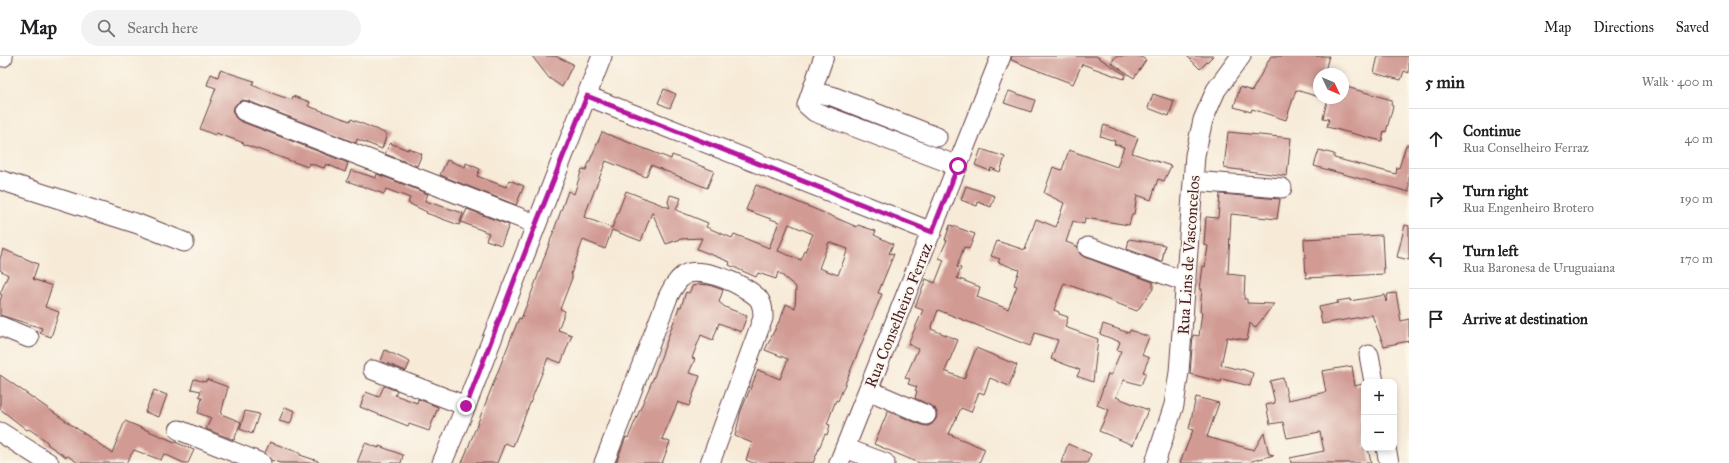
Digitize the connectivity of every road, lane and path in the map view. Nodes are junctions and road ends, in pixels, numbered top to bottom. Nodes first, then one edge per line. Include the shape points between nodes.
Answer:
1 (602, 56) edge
2 (824, 56) edge
3 (1001, 56) edge
4 (1241, 56) edge
5 (812, 92) junction
6 (587, 96) junction
7 (244, 111) dead end
8 (937, 137) dead end
9 (958, 166) junction
10 (0, 180) edge
11 (1193, 181) junction
12 (1282, 188) dead end
13 (536, 224) junction
14 (932, 232) junction
15 (184, 242) dead end
16 (1088, 247) dead end
17 (1186, 282) junction
18 (0, 326) edge
19 (29, 338) dead end
20 (1369, 355) dead end
21 (373, 370) dead end
22 (1373, 379) edge
23 (868, 390) junction
24 (466, 406) junction
25 (926, 415) dead end
26 (179, 430) dead end
27 (0, 432) edge
28 (1387, 451) edge
29 (842, 456) edge
30 (49, 463) edge
31 (261, 463) edge
32 (442, 463) edge
33 (604, 463) edge
34 (710, 463) edge
35 (886, 463) edge
36 (1155, 463) edge
37 (1389, 463) edge

1 - 6 street
2 - 5 street
3 - 9 street, Rua Conselheiro Ferraz
4 - 11 street, Rua Lins de Vasconcelos via 1216,90 1203,120 1195,155
5 - 8 street via 832,96
5 - 9 street via 807,105 815,112
6 - 13 street
6 - 14 street
7 - 13 street
9 - 14 street, Rua Conselheiro Ferraz
10 - 15 street via 138,224
11 - 12 street
11 - 17 street, Rua Lins de Vasconcelos
13 - 24 street
14 - 23 street, Rua Conselheiro Ferraz
16 - 17 street
17 - 36 street, Rua Lins de Vasconcelos via 1174,405
18 - 19 street
20 - 22 street
21 - 24 street
23 - 25 street
23 - 29 street, Rua Conselheiro Ferraz
24 - 32 street
26 - 31 street
27 - 30 street
28 - 37 street
29 - 35 street
33 - 34 street via 668,298 675,284 685,275 695,272 710,274 746,289 758,298 763,307 763,318

